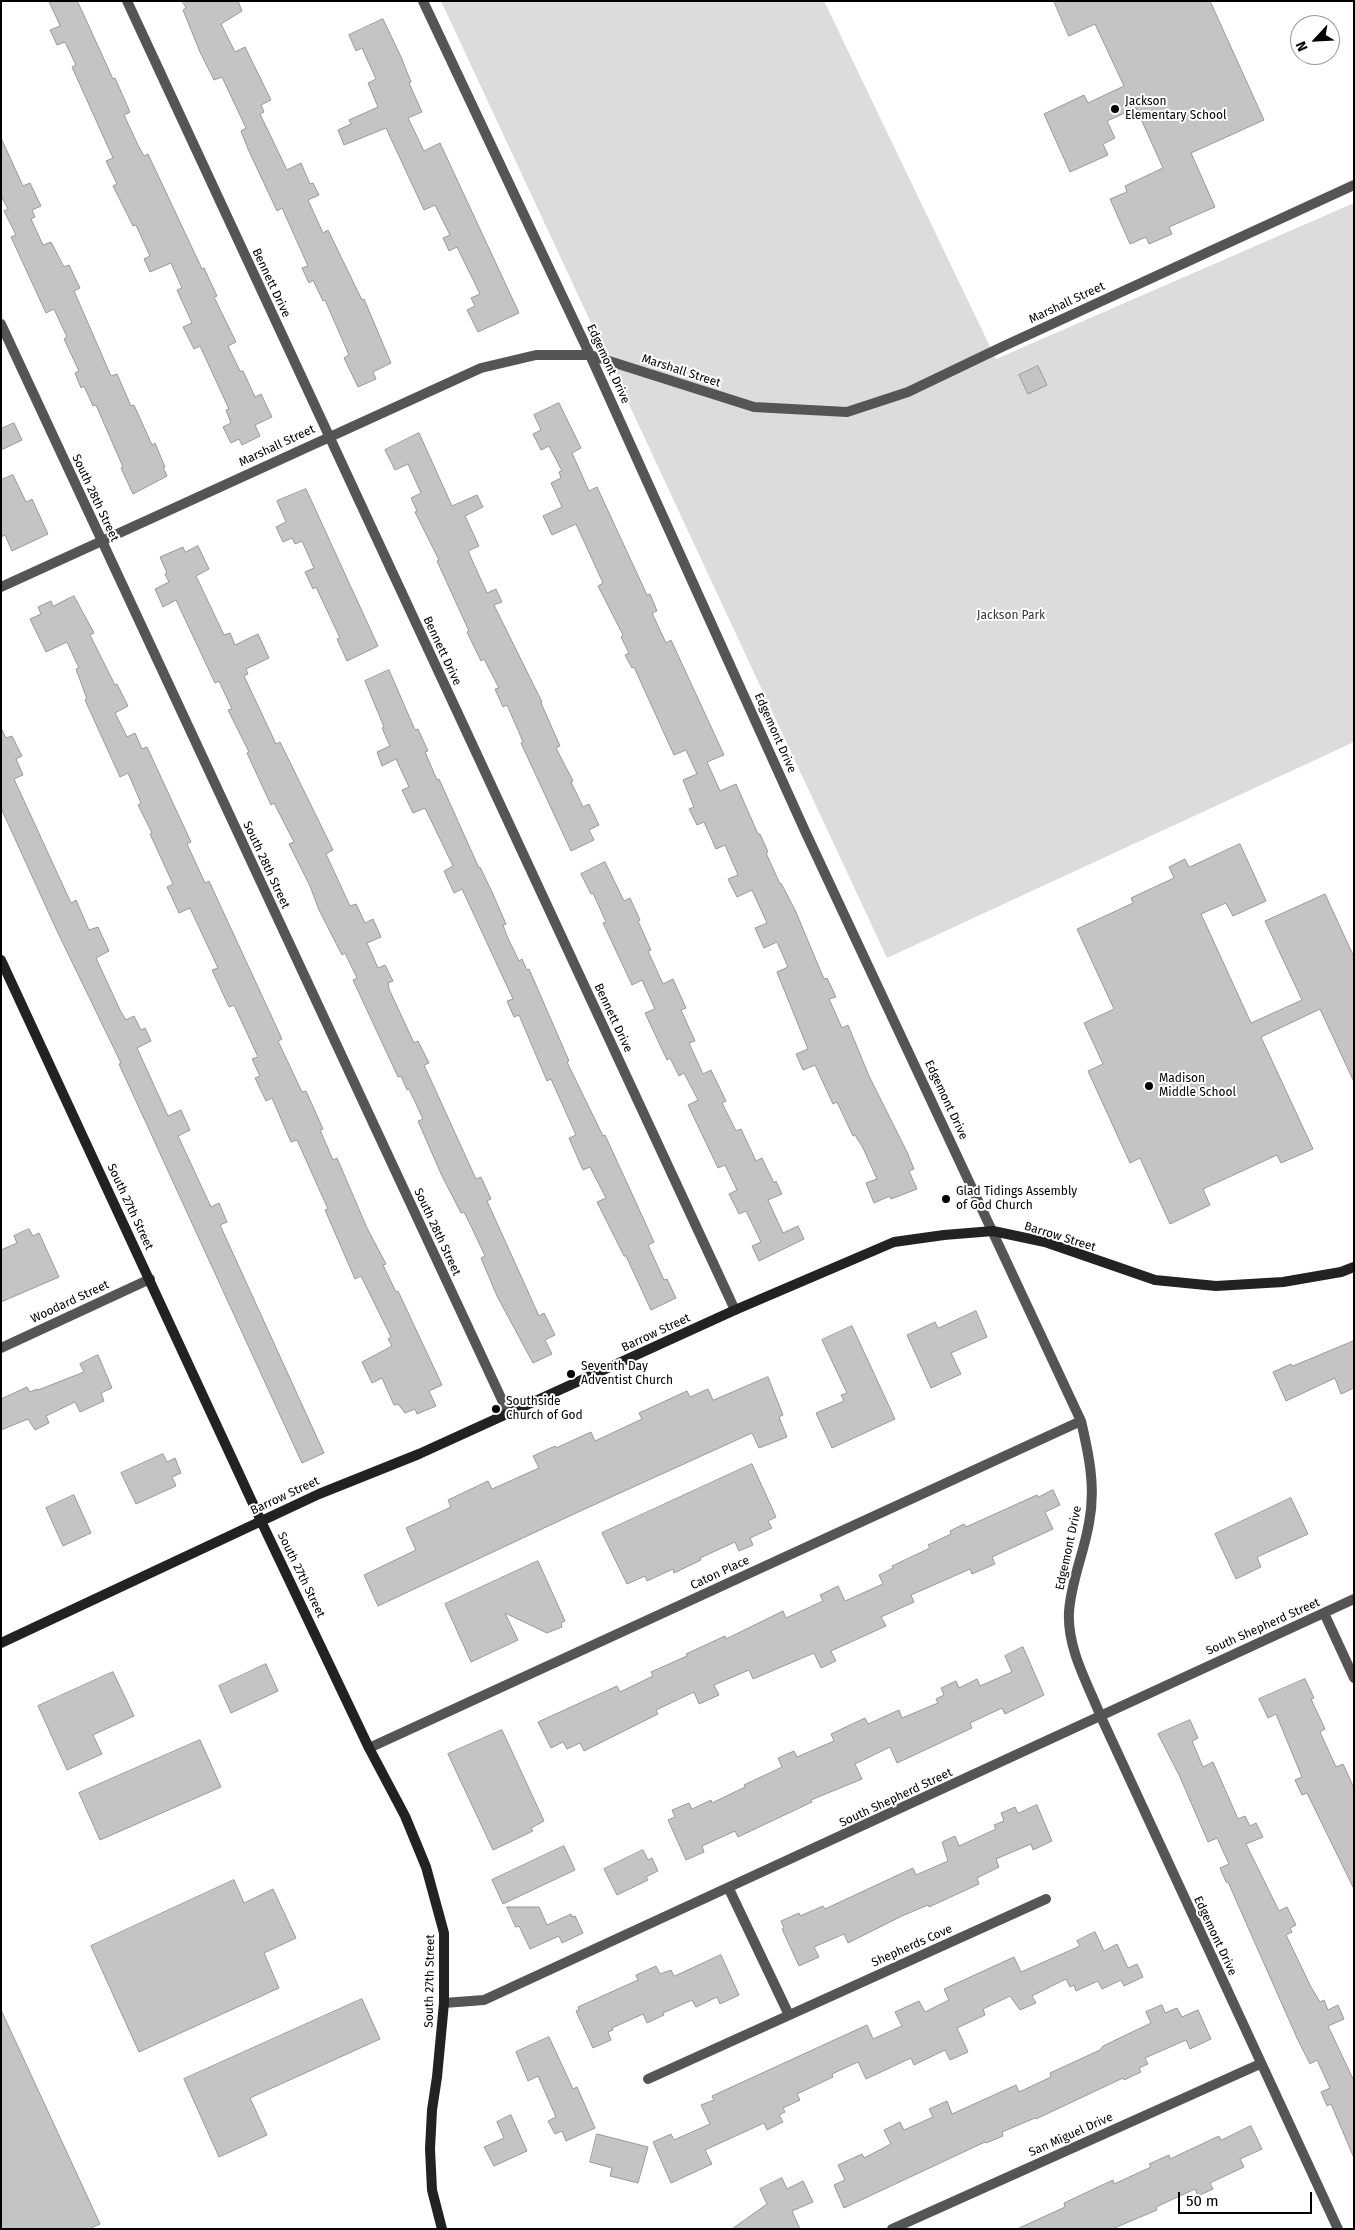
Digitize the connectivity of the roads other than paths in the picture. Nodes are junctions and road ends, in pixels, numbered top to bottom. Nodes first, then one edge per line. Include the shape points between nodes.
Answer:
1 (127, 1) edge
2 (423, 1) edge
3 (1354, 185) edge
4 (1, 324) edge
5 (590, 355) junction
6 (328, 436) junction
7 (101, 540) junction
8 (1, 587) edge
9 (1, 960) edge
10 (994, 1231) junction
11 (1354, 1267) edge
12 (150, 1279) junction
13 (735, 1310) junction
14 (1, 1348) edge
15 (509, 1415) junction
16 (1081, 1421) junction
17 (261, 1521) junction
18 (1354, 1600) edge
19 (1324, 1614) junction
20 (1, 1643) edge
21 (1354, 1678) edge
22 (1101, 1717) junction
23 (369, 1748) junction
24 (729, 1889) junction
25 (1046, 1899) dead end
26 (444, 2003) junction
27 (789, 2015) junction
28 (1260, 2064) junction
29 (648, 2080) dead end
30 (442, 2229) edge
31 (892, 2229) edge
32 (1338, 2229) edge

1 - 6 street, Bennett Drive
2 - 5 street, Edgemont Drive
3 - 5 street, Marshall Street via 908,392 847,412 754,407
4 - 7 street, South 28th Street
5 - 6 street, Marshall Street via 536,355 481,368
5 - 10 street, Edgemont Drive via 805,831
6 - 7 street, Marshall Street
6 - 13 street, Bennett Drive
7 - 8 street, Marshall Street
7 - 15 street, South 28th Street
9 - 12 main road, South 27th Street
10 - 11 main road, Barrow Street via 1045,1242 1155,1280 1216,1286 1283,1282
10 - 13 main road, Barrow Street via 894,1242
10 - 16 street, Edgemont Drive
12 - 14 street, Woodard Street
12 - 17 main road, South 27th Street
13 - 15 main road, Barrow Street
15 - 17 main road, Barrow Street
16 - 22 street, Edgemont Drive via 1093,1487 1089,1523 1076,1570 1069,1614 1073,1648
16 - 23 street, Caton Place
17 - 20 main road, Barrow Street
17 - 23 main road, South 27th Street
18 - 19 street, South Shepherd Street
19 - 21 street
19 - 22 street, South Shepherd Street
22 - 24 street, South Shepherd Street
22 - 28 street, Edgemont Drive
23 - 26 main road, South 27th Street via 405,1816 426,1867 444,1933
24 - 26 street, South Shepherd Street via 484,2000
24 - 27 street
25 - 27 street, Shepherds Cove
26 - 30 main road, South 27th Street via 430,2149 432,2190
27 - 29 street, Shepherds Cove
28 - 31 street, San Miguel Drive
28 - 32 street, Edgemont Drive

